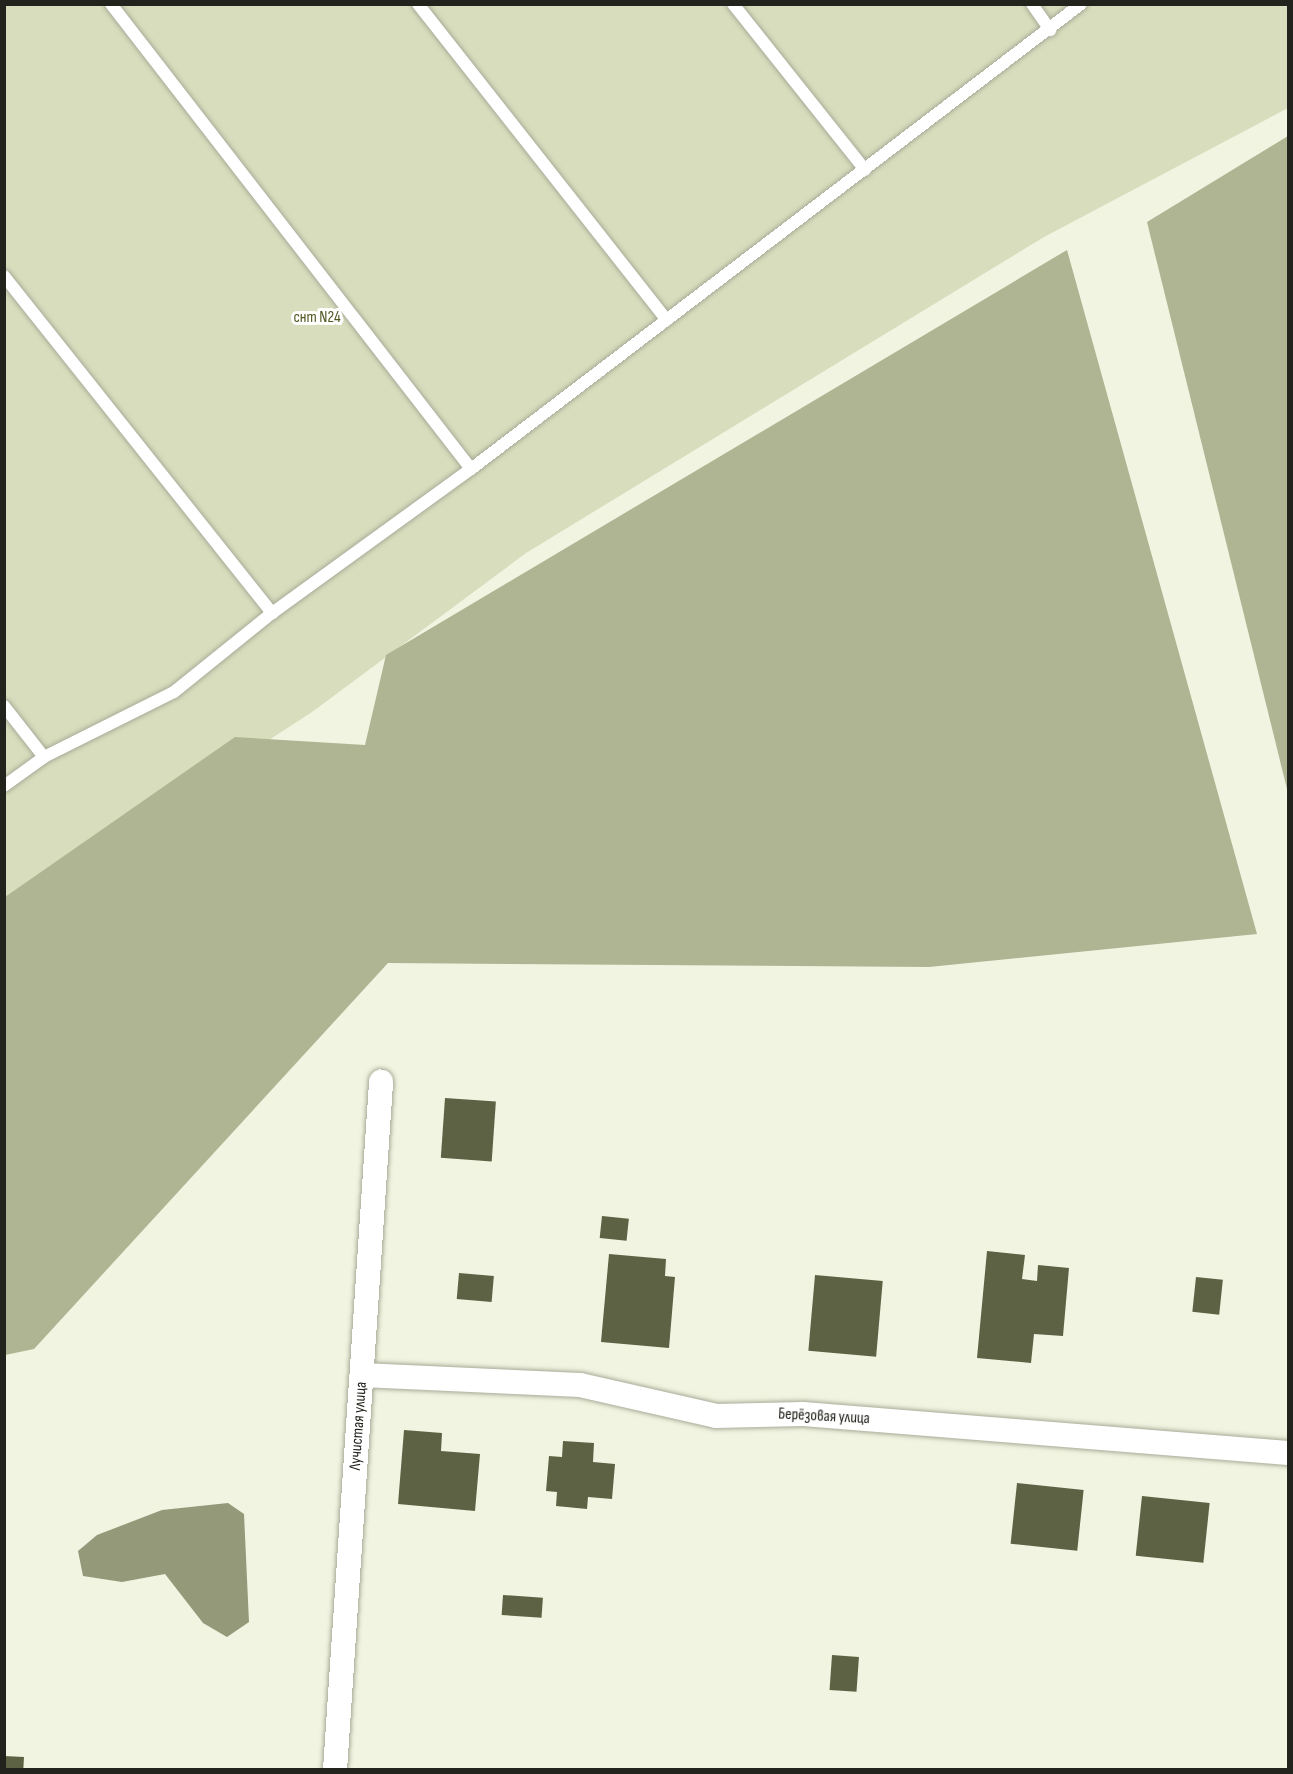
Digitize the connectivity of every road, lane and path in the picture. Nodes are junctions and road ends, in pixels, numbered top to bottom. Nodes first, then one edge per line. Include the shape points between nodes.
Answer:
1 (111, 4) edge
2 (418, 4) edge
3 (733, 4) edge
4 (1032, 4) edge
5 (1081, 4) edge
6 (1050, 30) junction
7 (865, 170) junction
8 (4, 276) edge
9 (667, 320) junction
10 (471, 469) junction
11 (272, 613) junction
12 (4, 706) edge
13 (44, 757) junction
14 (4, 786) edge
15 (381, 1082) dead end
16 (362, 1374) junction
17 (1288, 1453) edge
18 (340, 1769) edge

1 - 10 lane
2 - 9 lane
3 - 7 lane
4 - 6 lane
5 - 6 lane
6 - 7 lane
7 - 9 lane
8 - 11 lane
9 - 10 lane
10 - 11 lane
11 - 13 lane via 174,692
12 - 13 lane
13 - 14 lane
15 - 16 street, Лучистая улица
16 - 17 street, Берёзовая улица via 580,1385 716,1416 803,1414
16 - 18 street, Лучистая улица

